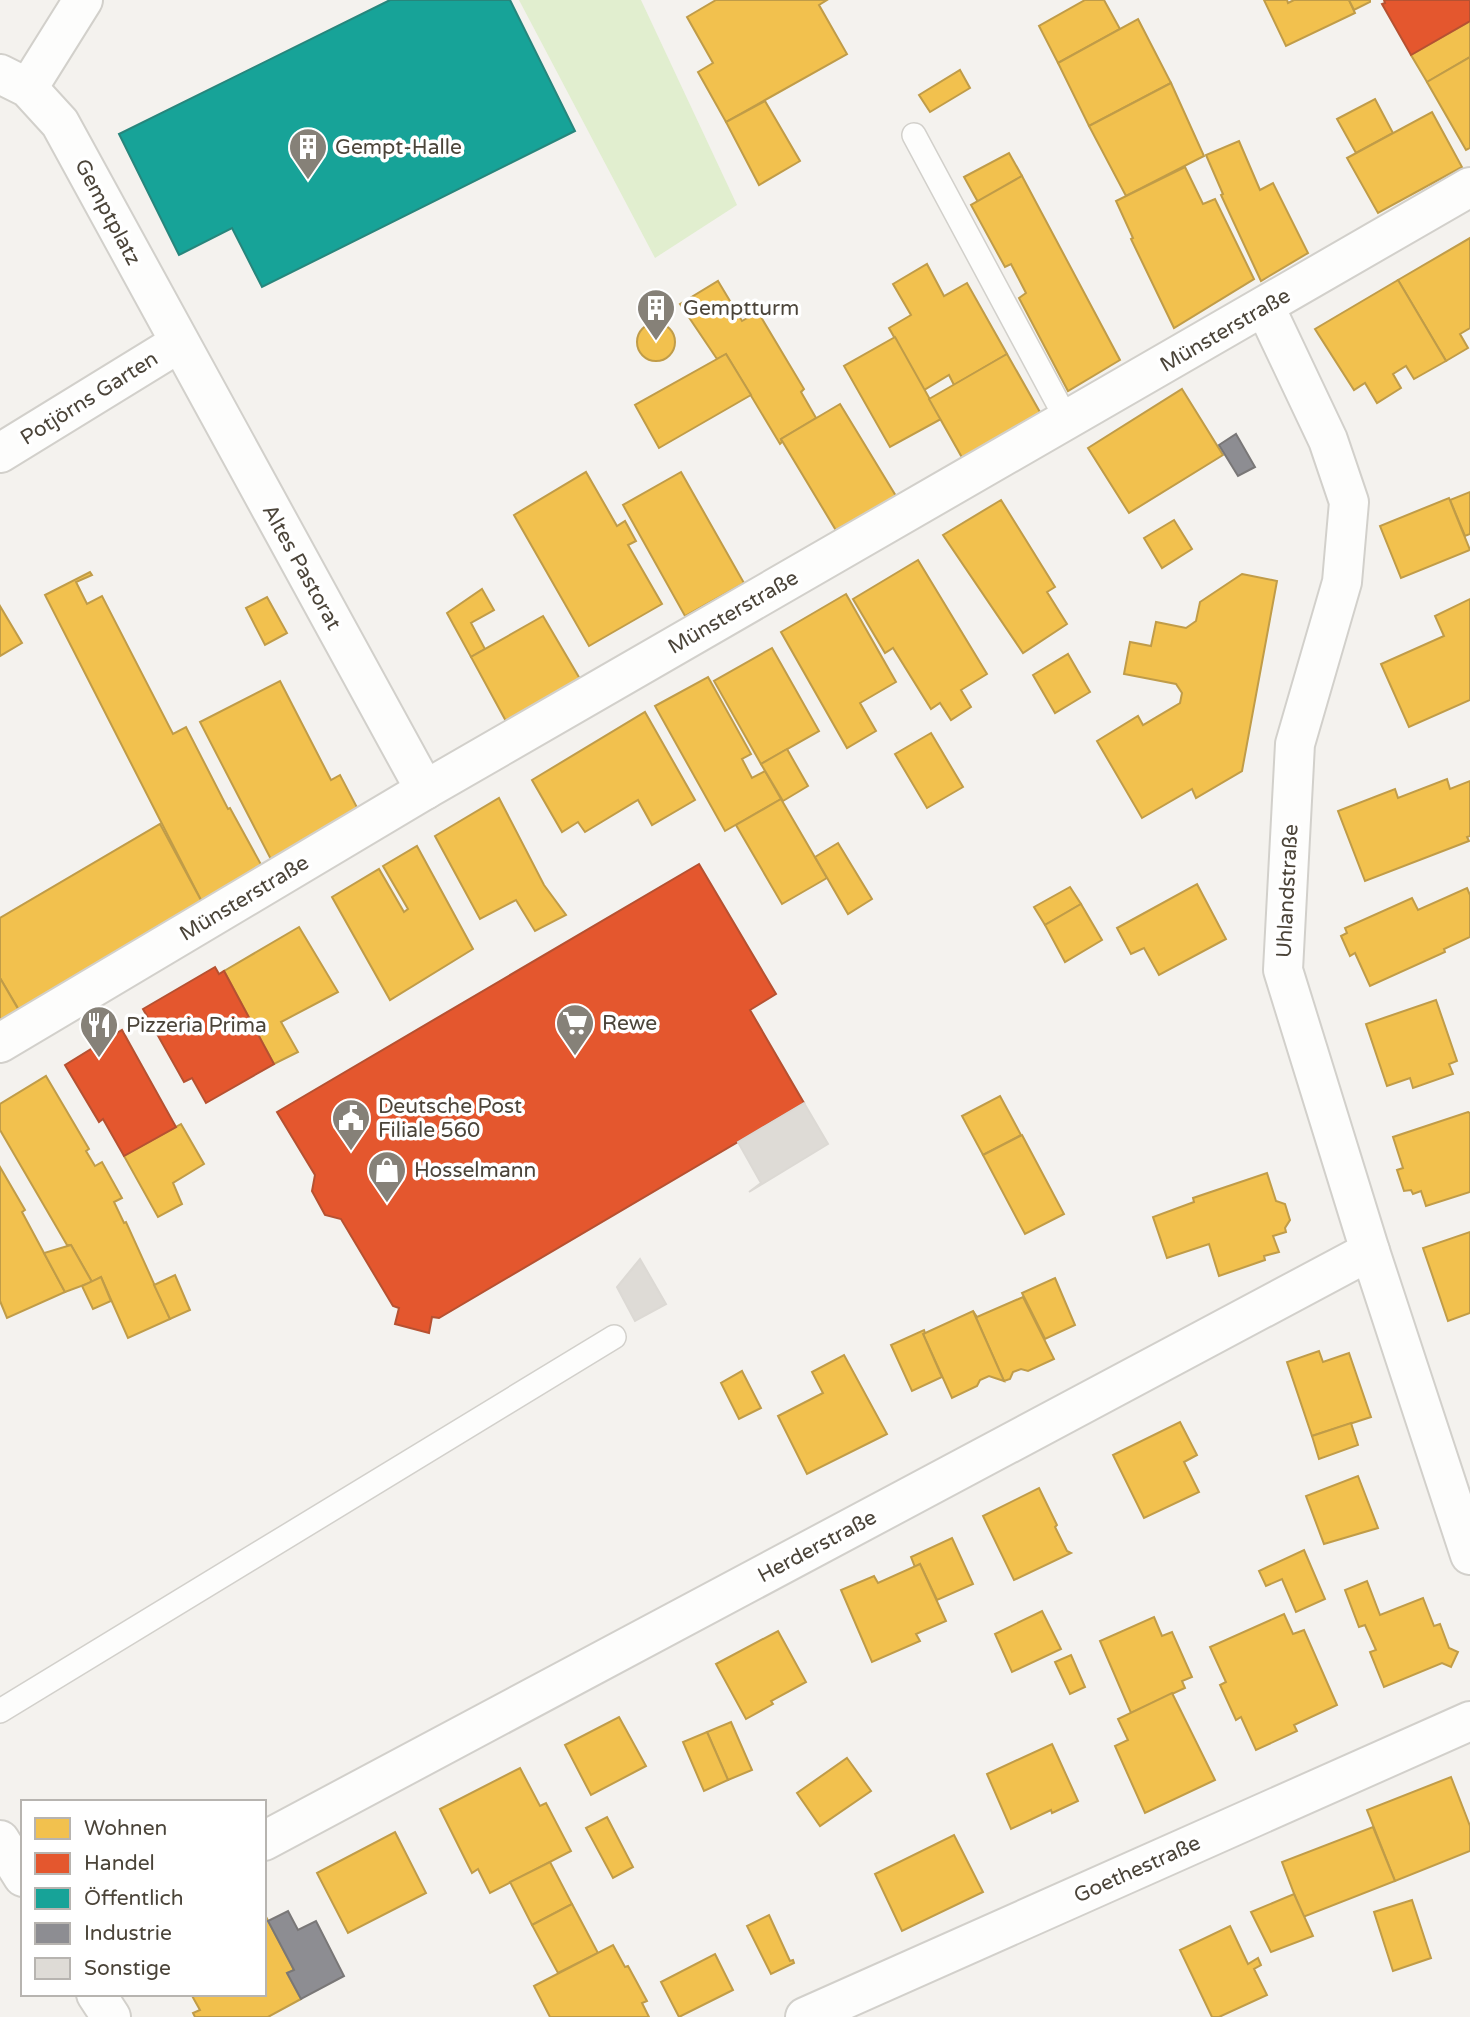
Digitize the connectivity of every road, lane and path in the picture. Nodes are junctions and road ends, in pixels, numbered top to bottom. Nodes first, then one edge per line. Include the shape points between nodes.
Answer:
1 (83, 0) edge
2 (14, 81) edge
3 (914, 135) dead end
4 (1470, 187) edge
5 (1265, 307) junction
6 (179, 343) junction
7 (1067, 420) junction
8 (0, 453) edge
9 (425, 790) junction
10 (0, 1043) edge
11 (1370, 1251) junction
12 (614, 1337) dead end
13 (1470, 1555) edge
14 (0, 1711) edge
15 (1470, 1721) edge
16 (0, 1840) edge
17 (266, 1840) edge
18 (21, 1874) edge
19 (97, 1996) edge
20 (815, 2015) edge
21 (111, 2017) edge

1 - 2 street
2 - 6 street, Gemptplatz via 60,123
3 - 7 lane
4 - 5 street, Münsterstraße
5 - 7 street, Münsterstraße
5 - 11 street, Uhlandstraße via 1328,440 1349,502 1342,582 1295,744 1283,970
6 - 8 street, Potjörns Garten
6 - 9 street, Altes Pastorat
7 - 9 street, Münsterstraße
9 - 10 street, Münsterstraße
11 - 13 street, Uhlandstraße
11 - 17 street, Herderstraße
12 - 14 lane
15 - 20 street, Goethestraße
16 - 18 street
19 - 21 street

